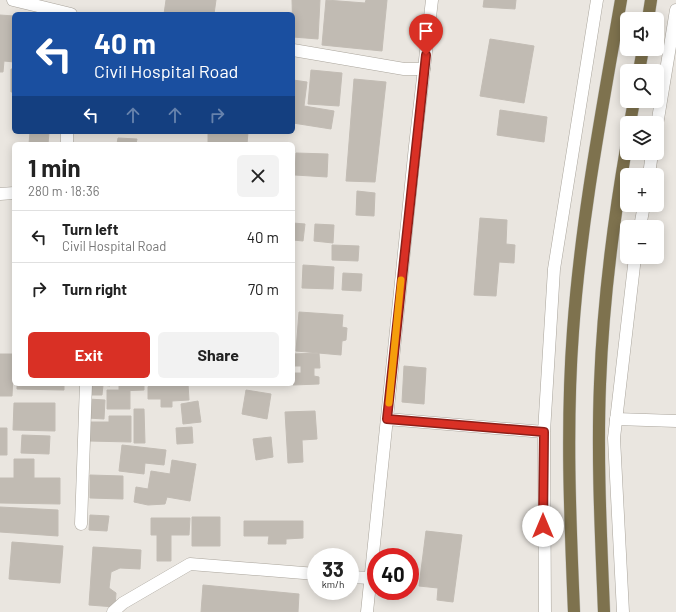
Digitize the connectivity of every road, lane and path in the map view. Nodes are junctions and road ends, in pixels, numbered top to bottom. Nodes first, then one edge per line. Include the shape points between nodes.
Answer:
1 (13, 0) edge
2 (432, 0) edge
3 (597, 0) edge
4 (621, 0) edge
5 (651, 0) edge
6 (66, 10) edge
7 (676, 10) edge
8 (649, 12) edge
9 (295, 50) edge
10 (424, 69) junction
11 (658, 116) edge
12 (625, 160) edge
13 (12, 193) edge
14 (0, 194) edge
15 (634, 264) edge
16 (86, 386) edge
17 (387, 419) junction
18 (616, 419) junction
19 (676, 421) edge
20 (544, 432) junction
21 (81, 524) dead end
22 (374, 548) edge
23 (307, 573) edge
24 (368, 600) edge
25 (114, 612) edge
26 (367, 612) edge
27 (545, 612) edge
28 (574, 612) edge
29 (604, 612) edge
30 (623, 612) edge

1 - 6 street
2 - 10 street
3 - 20 street via 554,270
4 - 28 highway via 584,226 573,330 569,475
5 - 8 highway
7 - 11 street
9 - 10 street via 404,69
10 - 17 street
12 - 29 highway via 607,281 600,384 599,482
13 - 14 street
15 - 18 street
16 - 21 street
17 - 20 street
17 - 22 street
18 - 19 street
18 - 30 street via 614,438
20 - 27 street
23 - 25 street via 190,564 123,602
24 - 26 street

